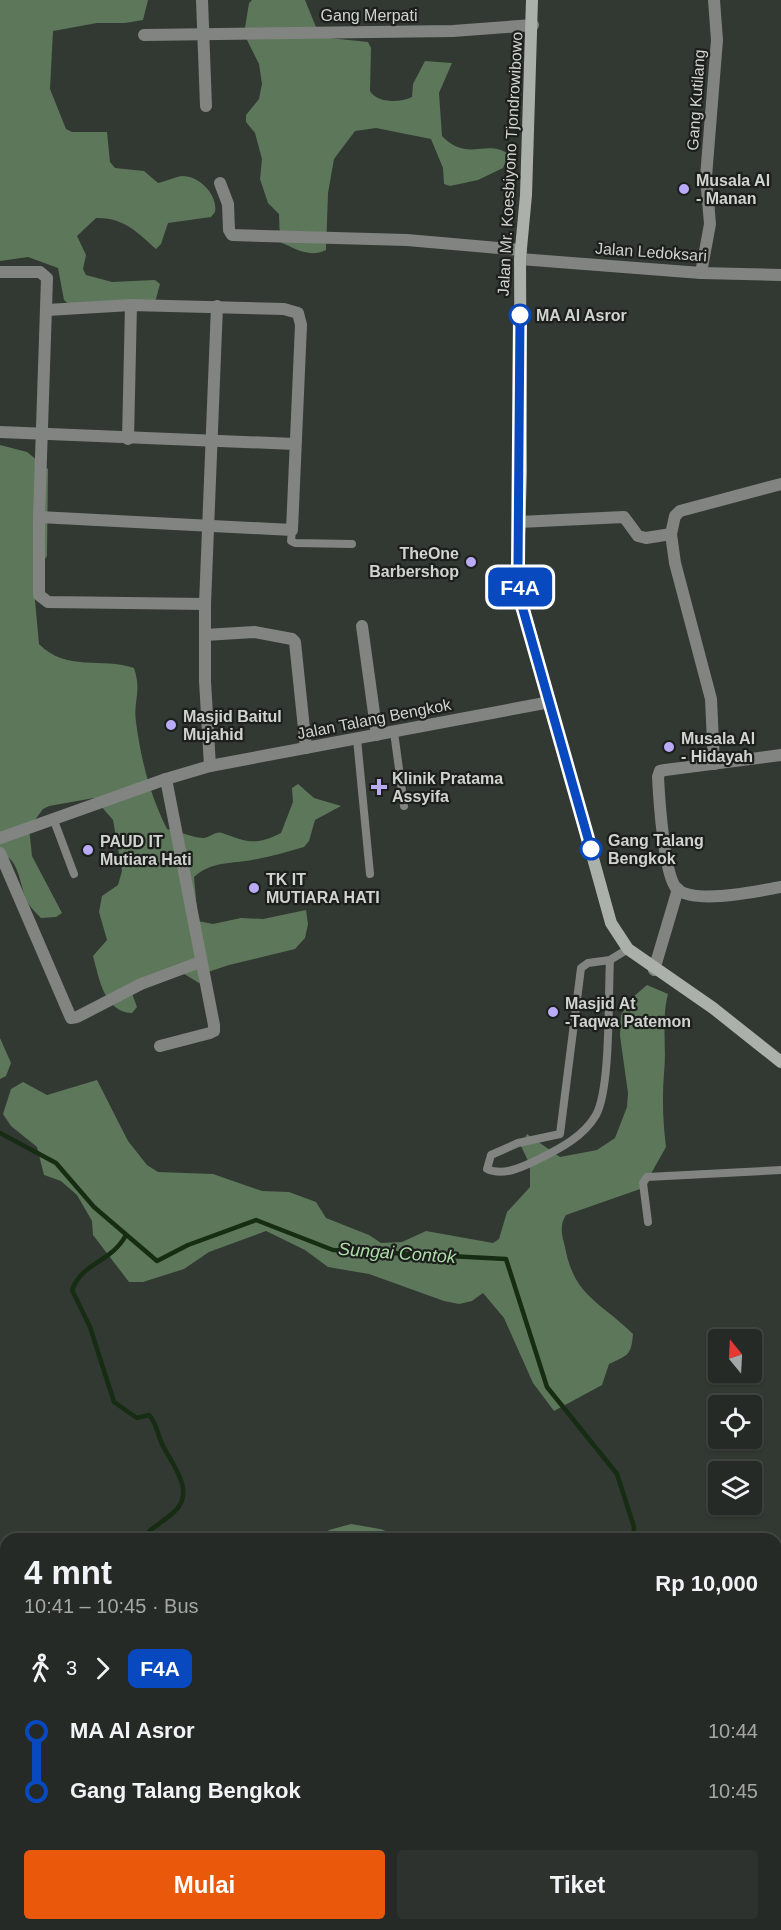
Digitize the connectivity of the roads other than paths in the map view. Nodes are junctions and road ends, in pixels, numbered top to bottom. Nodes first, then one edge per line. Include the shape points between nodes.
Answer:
1 (202, 0) edge
2 (532, 0) edge
3 (714, 0) edge
4 (533, 25) junction
5 (204, 32) junction
6 (144, 35) dead end
7 (206, 106) dead end
8 (220, 183) dead end
9 (520, 254) junction
10 (0, 272) edge
11 (700, 273) junction
12 (781, 274) edge
13 (131, 305) junction
14 (217, 306) junction
15 (47, 310) junction
16 (0, 432) edge
17 (41, 435) junction
18 (128, 439) junction
19 (212, 439) junction
20 (295, 444) junction
21 (781, 484) edge
22 (39, 517) junction
23 (519, 522) junction
24 (208, 526) junction
25 (292, 530) junction
26 (671, 534) junction
27 (352, 544) dead end
28 (205, 604) junction
29 (362, 626) dead end
30 (205, 635) junction
31 (550, 702) junction
32 (394, 732) junction
33 (377, 735) junction
34 (357, 739) junction
35 (306, 748) junction
36 (781, 755) edge
37 (714, 764) junction
38 (210, 766) junction
39 (166, 779) junction
40 (404, 806) dead end
41 (53, 818) junction
42 (0, 838) edge
43 (0, 854) edge
44 (74, 874) dead end
45 (370, 874) dead end
46 (781, 887) edge
47 (678, 889) junction
48 (628, 949) junction
49 (610, 960) junction
50 (200, 962) junction
51 (654, 970) junction
52 (160, 1046) dead end
53 (781, 1062) edge
54 (560, 1134) junction
55 (562, 1147) junction
56 (781, 1170) edge
57 (648, 1222) dead end

1 - 5 street
2 - 4 main road, Jalan Mr. Koesbiyono Tjondrowibowo
3 - 11 street, Gang Kutilang via 717,40 706,177 710,224
4 - 5 street, Gang Merpati via 453,31
4 - 9 main road, Jalan Mr. Koesbiyono Tjondrowibowo
5 - 6 street, Gang Merpati
5 - 7 street
8 - 9 street, Jalan Ledoksari via 228,204 232,235 407,240
9 - 11 street, Jalan Ledoksari
9 - 23 main road, Jalan Mr. Koesbiyono Tjondrowibowo
10 - 15 street via 44,274
11 - 12 street, Jalan Ledoksari
13 - 14 street
13 - 15 street
13 - 18 street
14 - 19 street
14 - 20 street via 284,309 298,314 301,325
15 - 17 street
16 - 17 street
17 - 18 street
17 - 22 street
18 - 19 street
19 - 20 street
19 - 24 street
20 - 25 street
21 - 26 street via 680,511
22 - 24 street
22 - 28 street via 38,590 43,600
23 - 26 street via 624,517 638,536
23 - 31 main road, Jalan Mr. Koesbiyono Tjondrowibowo via 520,599
24 - 25 street
24 - 28 street
25 - 27 lane via 291,541 295,543
26 - 37 street via 677,574 711,699
28 - 30 street
29 - 33 street
30 - 35 street via 261,633 295,642
30 - 38 street
31 - 32 street, Jalan Talang Bengkok
31 - 48 main road, Jalan Mr. Koesbiyono Tjondrowibowo via 611,923
32 - 33 street, Jalan Talang Bengkok
32 - 40 lane
33 - 34 street, Jalan Talang Bengkok
34 - 35 street, Jalan Talang Bengkok
34 - 45 lane
35 - 38 street, Jalan Talang Bengkok
36 - 37 street
37 - 47 street via 660,771 657,777 669,871
38 - 39 street, Jalan Talang Bengkok
39 - 41 street, Jalan Talang Bengkok
39 - 50 street
41 - 42 street, Jalan Talang Bengkok
41 - 44 lane
43 - 50 street via 71,1018 166,972
46 - 47 street via 730,896 688,894
47 - 51 street
48 - 49 lane
48 - 51 main road, Jalan Mr. Koesbiyono Tjondrowibowo
49 - 54 lane via 580,968
49 - 55 lane via 600,1104 583,1132
50 - 52 street via 214,1031
51 - 53 main road, Jalan Mr. Koesbiyono Tjondrowibowo via 712,1008
54 - 55 lane
54 - 55 lane via 518,1143 491,1155 487,1169 512,1170
56 - 57 lane via 647,1177 643,1183

